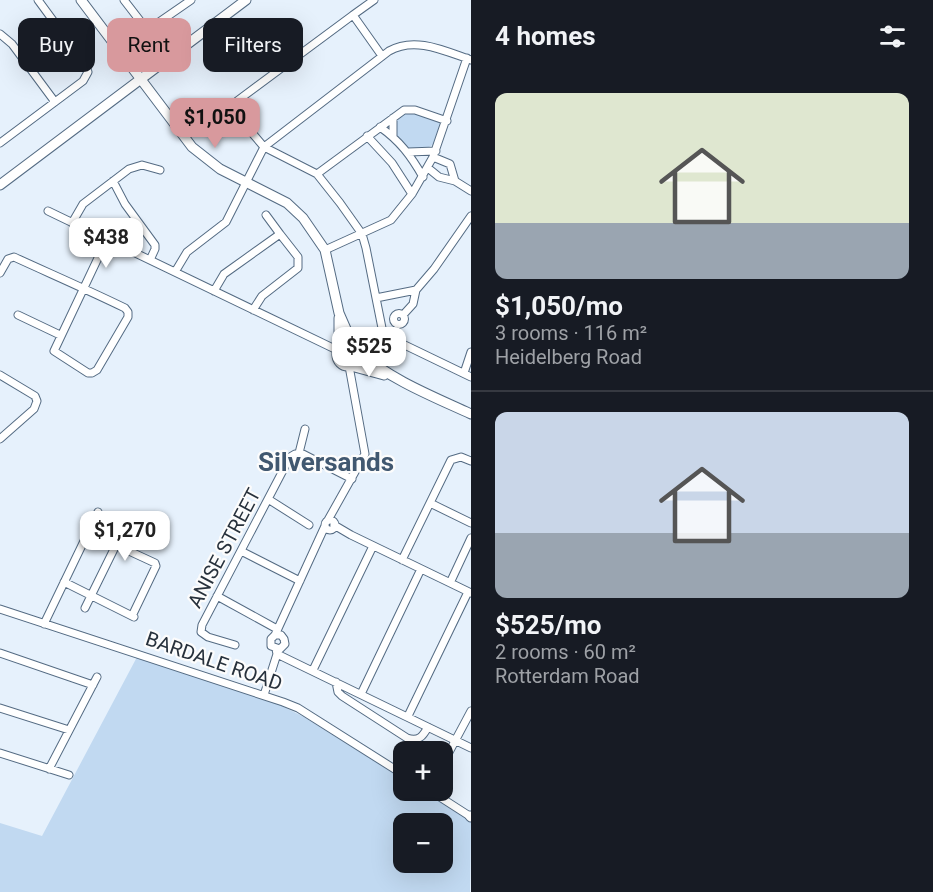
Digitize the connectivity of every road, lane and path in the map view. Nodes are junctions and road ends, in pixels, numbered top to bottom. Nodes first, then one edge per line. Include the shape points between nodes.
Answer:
1 (38, 0) edge
2 (81, 0) edge
3 (124, 0) edge
4 (191, 0) edge
5 (246, 0) edge
6 (374, 0) edge
7 (353, 15) junction
8 (0, 34) edge
9 (382, 56) junction
10 (469, 59) edge
11 (142, 78) junction
12 (55, 102) junction
13 (393, 118) junction
14 (447, 120) junction
15 (380, 127) junction
16 (367, 136) junction
17 (393, 136) junction
18 (0, 143) edge
19 (264, 147) junction
20 (408, 152) junction
21 (435, 154) junction
22 (428, 168) junction
23 (160, 170) dead end
24 (317, 174) junction
25 (423, 177) junction
26 (113, 181) junction
27 (455, 181) junction
28 (246, 182) junction
29 (0, 184) edge
30 (471, 191) edge
31 (412, 194) junction
32 (48, 211) dead end
33 (266, 215) dead end
34 (471, 216) edge
35 (72, 223) junction
36 (280, 234) junction
37 (362, 234) junction
38 (106, 239) junction
39 (325, 250) junction
40 (150, 260) junction
41 (175, 272) junction
42 (0, 273) edge
43 (83, 287) junction
44 (416, 290) junction
45 (214, 291) junction
46 (376, 298) junction
47 (253, 310) junction
48 (339, 312) junction
49 (18, 315) dead end
50 (403, 315) dead end
51 (60, 335) junction
52 (356, 348) junction
53 (338, 349) junction
54 (471, 352) edge
55 (350, 366) junction
56 (0, 375) edge
57 (468, 375) edge
58 (398, 379) junction
59 (471, 414) edge
60 (305, 429) dead end
61 (0, 439) edge
62 (299, 453) junction
63 (471, 461) edge
64 (352, 479) junction
65 (268, 499) junction
66 (430, 503) junction
67 (98, 512) dead end
68 (471, 523) edge
69 (309, 525) dead end
70 (330, 525) junction
71 (471, 538) edge
72 (374, 546) junction
73 (241, 551) junction
74 (402, 560) junction
75 (421, 569) junction
76 (300, 581) junction
77 (64, 582) junction
78 (450, 583) junction
79 (470, 592) edge
80 (91, 596) junction
81 (217, 596) junction
82 (85, 608) dead end
83 (0, 609) edge
84 (45, 624) junction
85 (276, 632) junction
86 (235, 645) dead end
87 (277, 652) junction
88 (0, 653) edge
89 (313, 670) junction
90 (97, 677) dead end
91 (336, 682) junction
92 (93, 685) junction
93 (361, 694) junction
94 (264, 695) junction
95 (0, 708) edge
96 (471, 711) edge
97 (408, 716) junction
98 (428, 727) junction
99 (69, 730) junction
100 (456, 741) junction
101 (453, 746) edge
102 (471, 748) edge
103 (0, 753) edge
104 (393, 768) edge
105 (49, 769) junction
106 (69, 775) dead end
107 (446, 801) edge
108 (471, 817) edge

1 - 12 street via 87,67 83,81
2 - 11 street
3 - 4 street via 141,22 152,27
5 - 11 street
6 - 7 street
7 - 9 street
7 - 19 street via 237,101 237,111
8 - 12 street via 12,44
9 - 10 street via 395,47 413,43
9 - 19 street
10 - 14 street
11 - 28 street via 192,147 210,163
11 - 29 street
12 - 18 street
13 - 14 street via 404,110 412,110
13 - 15 street
13 - 17 street
14 - 21 street
15 - 16 street
15 - 17 street
16 - 24 street
16 - 31 street via 392,163
17 - 20 street
19 - 24 street
19 - 28 street
20 - 21 street
20 - 25 street
21 - 22 street
21 - 27 street via 450,164
22 - 25 street
22 - 27 street
23 - 26 street via 138,166
24 - 37 street
25 - 31 street
26 - 35 street via 81,206
26 - 40 street via 155,245
27 - 30 street
28 - 39 street via 297,211
28 - 41 street via 226,222 187,252
31 - 37 street via 391,220
32 - 35 street
33 - 36 street
34 - 44 street
35 - 38 street
36 - 45 street via 224,274
36 - 47 street via 298,256 298,268 262,296
37 - 39 street
37 - 46 street
38 - 40 street
38 - 43 street
39 - 48 street
40 - 41 street
41 - 45 street
42 - 43 street via 8,259 14,257
43 - 51 street
43 - 51 street via 125,308 128,317 93,373 54,351
44 - 46 street
44 - 50 street via 412,307
45 - 47 street
46 - 57 street via 386,336
47 - 53 street
48 - 52 street
48 - 53 street
49 - 51 street
52 - 53 street via 346,344
52 - 55 street via 358,360
52 - 58 street
53 - 55 street via 339,362
54 - 57 street
55 - 58 street
55 - 64 street via 366,452
56 - 61 street via 37,401 34,409
58 - 59 street
60 - 62 street, ANISE STREET
62 - 64 street
62 - 65 street, ANISE STREET via 289,459
63 - 66 street via 461,457 451,460
64 - 70 street
65 - 69 street
65 - 73 street, ANISE STREET
66 - 68 street
66 - 74 street
67 - 77 street
70 - 72 street
70 - 76 street
71 - 78 street
72 - 74 street
72 - 89 street
73 - 76 street
73 - 81 street, ANISE STREET
74 - 75 street
75 - 78 street
75 - 93 street
76 - 85 street
77 - 80 street
77 - 84 street
78 - 79 street
79 - 97 street
80 - 80 street via 134,617 155,563 116,545
80 - 82 street
81 - 85 street
81 - 86 street, ANISE STREET via 201,632
83 - 84 street, BARDALE ROAD
84 - 94 street, BARDALE ROAD
85 - 87 street via 285,642
87 - 89 street
87 - 94 street
88 - 92 street
89 - 91 street
90 - 92 street
91 - 93 street
91 - 98 street via 342,696 407,738 420,738
92 - 99 street
93 - 97 street
94 - 104 street, BARDALE ROAD via 298,708
95 - 99 street
96 - 100 street
97 - 98 street
98 - 100 street
99 - 105 street
100 - 101 street
100 - 102 street
103 - 105 street
105 - 106 street
107 - 108 street

